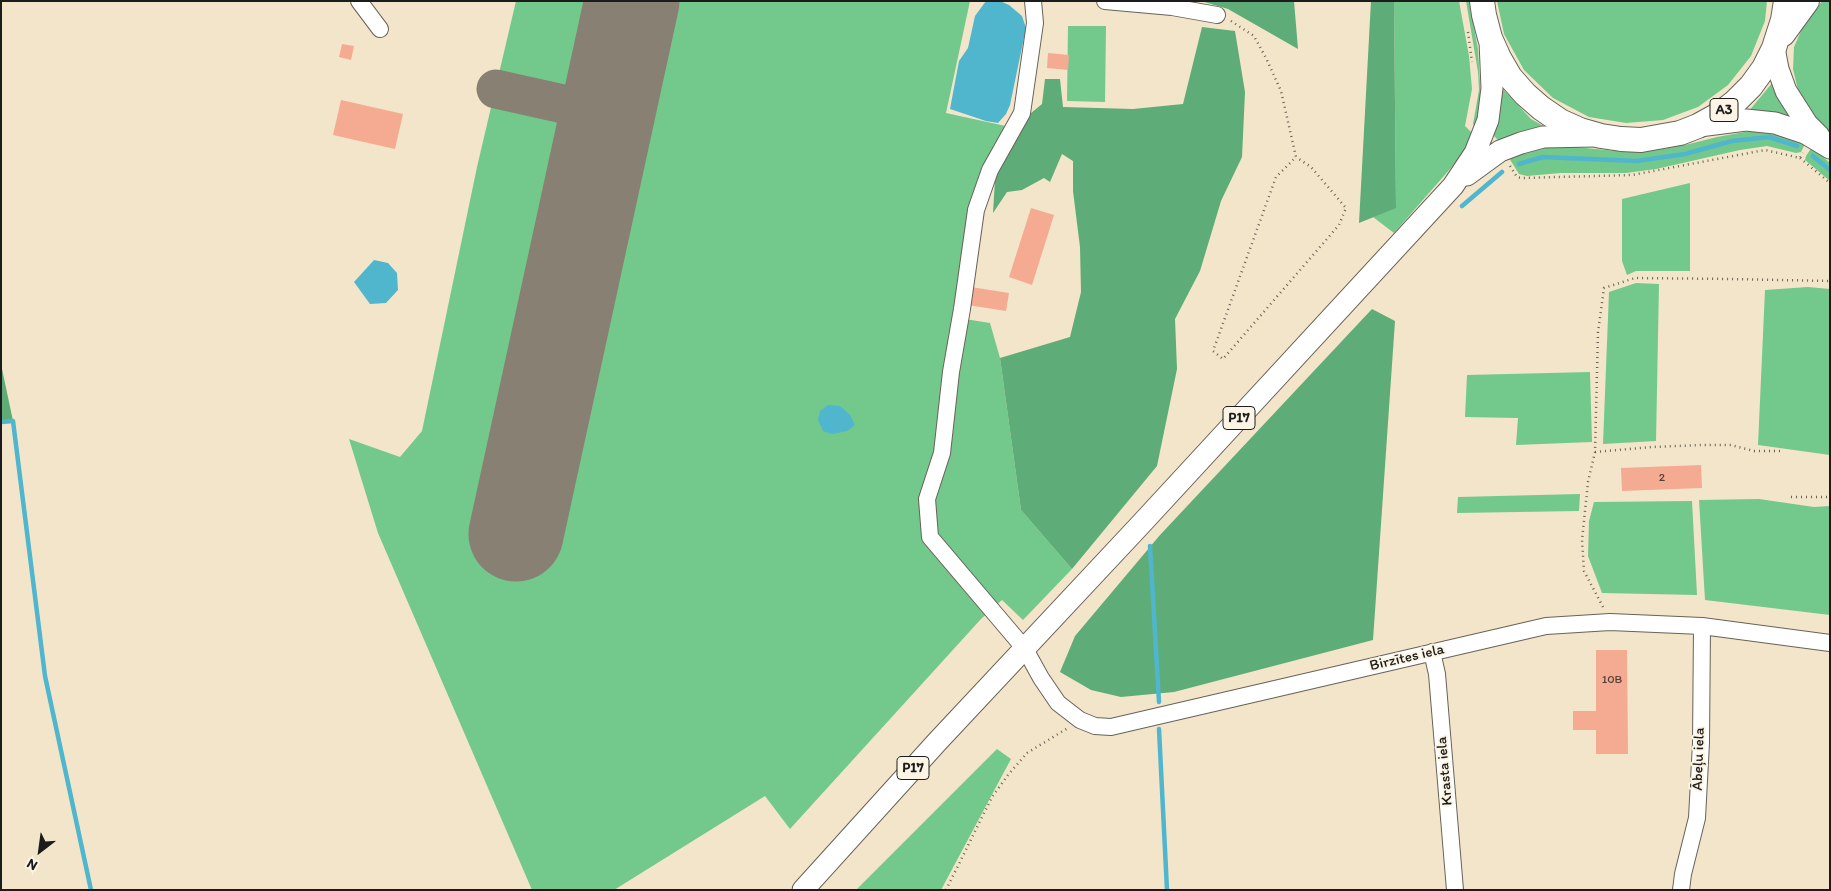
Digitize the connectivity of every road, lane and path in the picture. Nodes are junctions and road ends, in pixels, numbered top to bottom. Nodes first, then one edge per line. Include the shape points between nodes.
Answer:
1 (359, 1) edge
2 (1033, 1) edge
3 (1105, 1) edge
4 (1482, 1) edge
5 (1786, 1) edge
6 (1807, 1) edge
7 (1217, 15) joint
8 (1467, 27) dead end
9 (380, 29) dead end
10 (1490, 38) junction
11 (1775, 46) junction
12 (1472, 64) dead end
13 (1698, 126) junction
14 (1601, 136) junction
15 (1825, 144) edge
16 (1296, 157) junction
17 (1800, 158) junction
18 (1510, 166) dead end
19 (1830, 183) edge
20 (1453, 186) junction
21 (1830, 281) edge
22 (1782, 451) dead end
23 (1595, 452) junction
24 (1791, 497) dead end
25 (1830, 497) edge
26 (1610, 622) junction
27 (1702, 626) junction
28 (1830, 643) edge
29 (1025, 648) junction
30 (1432, 652) junction
31 (1080, 720) junction
32 (803, 890) edge
33 (946, 890) edge
34 (1455, 890) edge
35 (1681, 890) edge

1 - 9 street
2 - 29 street, Birzītes iela via 1035,23 1022,112 990,170 976,210 942,453 927,499 930,537
3 - 7 street
4 - 10 highway, A3
5 - 11 highway, A3
6 - 11 highway, A3
7 - 16 path via 1254,36 1281,92
8 - 12 path
10 - 14 highway, A3 via 1510,77 1530,99 1560,121
10 - 20 main road, P17 via 1492,88 1488,120 1475,153
11 - 13 highway, A3 via 1755,80 1735,102
11 - 15 main road via 1778,69 1786,91 1807,124
13 - 14 highway, A3 via 1641,140
13 - 15 main road via 1746,120 1775,123
14 - 20 main road, P17 via 1543,137 1521,143 1493,156
15 - 17 path
16 - 16 path via 1312,167 1346,208 1339,225 1223,359 1213,351 1276,177
17 - 18 path via 1765,150 1632,175 1522,178 1517,177
17 - 19 path
20 - 29 main road, P17
21 - 23 path via 1635,278 1604,288 1598,332
22 - 23 path via 1702,445
23 - 26 path via 1588,482 1582,540 1584,570
24 - 25 path
26 - 27 street, Birzītes iela
26 - 30 street, Birzītes iela via 1546,626
27 - 28 street, Birzītes iela
27 - 35 street, Ābeļu iela via 1697,818
29 - 31 street, Birzītes iela via 1058,703
29 - 32 main road, P17
30 - 31 street, Birzītes iela via 1111,727 1095,726
30 - 34 street, Krasta iela via 1437,674
31 - 33 path via 1027,753 1008,775 992,797

